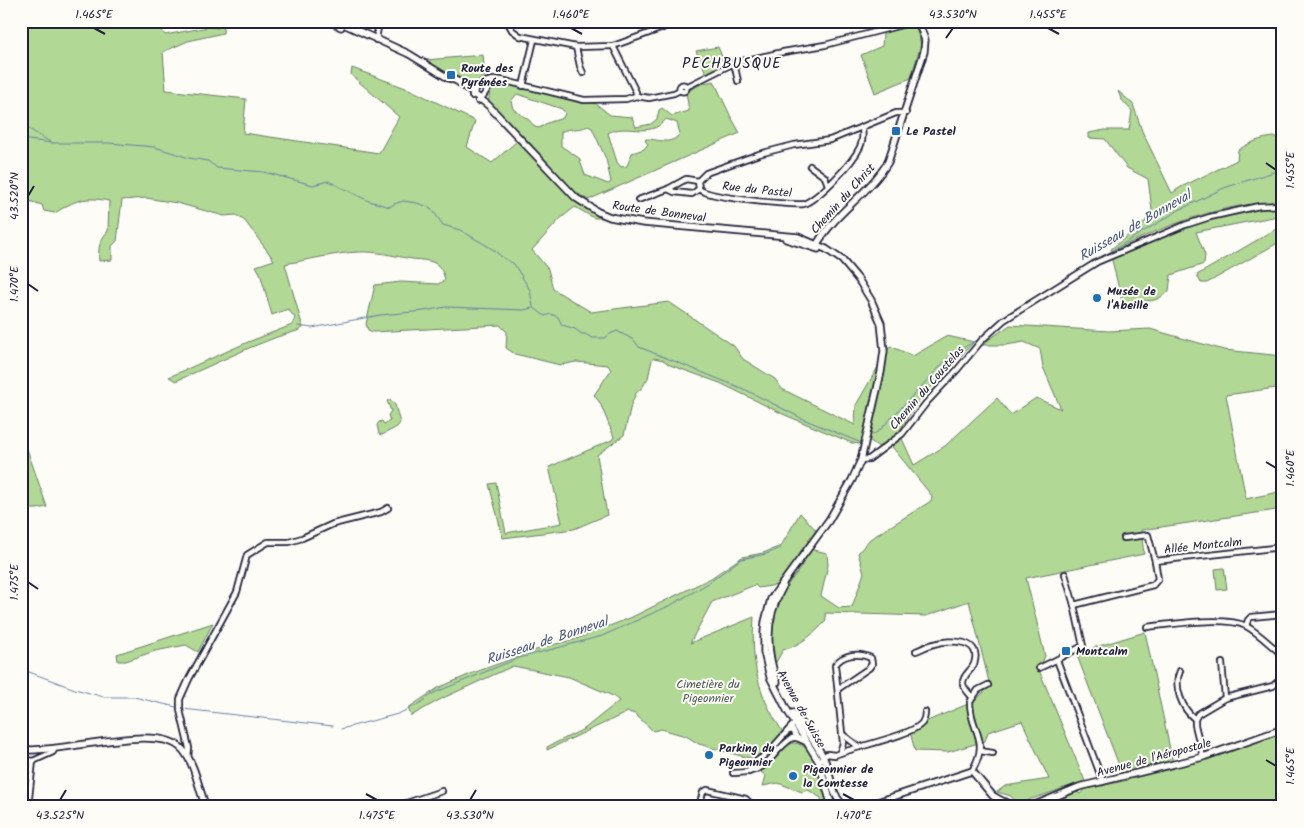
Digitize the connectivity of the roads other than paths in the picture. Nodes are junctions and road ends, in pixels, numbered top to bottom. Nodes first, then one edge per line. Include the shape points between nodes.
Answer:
1 (329, 21) edge
2 (337, 21) edge
3 (379, 21) edge
4 (507, 21) edge
5 (674, 21) edge
6 (918, 22) edge
7 (376, 40) junction
8 (534, 40) junction
9 (613, 46) junction
10 (576, 47) junction
11 (734, 63) junction
12 (583, 73) dead end
13 (495, 80) junction
14 (738, 81) dead end
15 (523, 86) junction
16 (636, 96) junction
17 (479, 98) junction
18 (906, 112) junction
19 (891, 116) junction
20 (903, 121) junction
21 (862, 128) junction
22 (810, 166) dead end
23 (698, 180) junction
24 (828, 185) junction
25 (668, 189) junction
26 (699, 189) junction
27 (638, 200) dead end
28 (1283, 205) edge
29 (816, 246) junction
30 (861, 460) junction
31 (388, 508) dead end
32 (1124, 538) dead end
33 (1283, 547) edge
34 (1155, 561) junction
35 (1065, 574) dead end
36 (1074, 605) junction
37 (1283, 614) edge
38 (1246, 626) junction
39 (1147, 627) dead end
40 (916, 651) dead end
41 (1283, 655) edge
42 (1057, 660) junction
43 (1222, 663) dead end
44 (1039, 668) dead end
45 (1180, 671) dead end
46 (1283, 677) edge
47 (988, 685) dead end
48 (838, 688) junction
49 (972, 697) junction
50 (1225, 698) junction
51 (926, 712) dead end
52 (1194, 719) junction
53 (797, 722) junction
54 (1283, 729) edge
55 (788, 731) junction
56 (842, 734) junction
57 (797, 738) junction
58 (808, 743) junction
59 (859, 746) junction
60 (55, 748) junction
61 (21, 749) edge
62 (980, 751) junction
63 (840, 752) junction
64 (993, 753) dead end
65 (835, 755) junction
66 (188, 757) junction
67 (1203, 757) junction
68 (821, 759) junction
69 (21, 761) edge
70 (33, 761) junction
71 (826, 763) junction
72 (972, 771) junction
73 (749, 772) junction
74 (733, 773) dead end
75 (1103, 782) junction
76 (442, 791) dead end
77 (993, 796) junction
78 (1002, 801) junction
79 (846, 806) edge
80 (1010, 806) edge
81 (28, 807) edge
82 (206, 807) edge
83 (395, 807) edge
84 (699, 807) edge
85 (751, 807) edge
86 (832, 807) edge
87 (862, 807) edge
88 (996, 807) edge
89 (1030, 807) edge

1 - 7 street
2 - 7 street
3 - 7 street
4 - 8 street via 520,36
5 - 9 street
6 - 11 street
6 - 18 street, Chemin du Christ via 925,47
7 - 17 street via 409,54
8 - 10 street
8 - 15 street
9 - 10 street
9 - 16 street
10 - 12 street
11 - 14 street
11 - 16 street via 686,87 681,85 680,90 674,93 649,98
13 - 15 street
13 - 17 street
13 - 17 street via 484,82
15 - 16 street via 584,100
17 - 29 street, Route de Bonneval via 576,198 598,212 644,223 762,234
18 - 19 street, Rue du Pastel
18 - 20 street, Chemin du Christ
19 - 20 street
19 - 21 street, Rue du Pastel
20 - 29 street, Chemin du Christ via 884,170
21 - 23 street, Rue du Pastel via 830,140 759,154 706,173
21 - 24 street, Rue du Pastel via 860,147
22 - 24 street via 825,177
23 - 25 street, Rue du Pastel via 686,180
23 - 26 street
24 - 26 street, Rue du Pastel via 802,205 723,196
25 - 26 street, Rue du Pastel via 692,194
25 - 27 street, Rue du Pastel
28 - 30 street, Chemin du Coustelas via 1259,206 1210,217 1110,255 1004,320 982,340 907,429 870,459
29 - 30 street, Route de Bonneval via 852,271 872,300 881,323 884,341 881,372
30 - 53 street, Avenue de Suisse via 829,520 794,568 772,611 768,641 770,662 777,684
31 - 66 street via 289,542 268,542 247,555 236,592 180,699 190,748
32 - 34 street via 1148,535
33 - 34 street, Allée Montcalm
34 - 36 street, Allée Montcalm via 1158,579 1153,585
35 - 36 street
36 - 42 street via 1083,646
37 - 38 street via 1251,617
38 - 39 street via 1221,621
38 - 41 street
40 - 49 street via 938,643 971,645 975,652 974,663 963,682
42 - 44 street
42 - 75 street
43 - 50 street
45 - 52 street via 1180,694 1186,710
46 - 50 street via 1269,687
47 - 49 street
48 - 48 street via 835,668 838,661 849,655 870,658 869,668
48 - 56 street
49 - 62 street via 969,704 981,744
50 - 52 street via 1201,711
51 - 59 street via 922,723 915,727
52 - 67 street
53 - 55 street
53 - 58 street, Avenue de Suisse
53 - 68 street, Avenue de Suisse
54 - 67 street, Avenue de l'Aéropostale
55 - 57 street via 793,730
55 - 73 street via 768,753 751,765
56 - 59 street
56 - 63 street
57 - 58 street
57 - 73 street via 787,742 761,768
58 - 68 street, Avenue de Suisse
59 - 63 street
60 - 61 street
60 - 66 street via 113,739 162,740 178,746
60 - 70 street
62 - 64 street
62 - 72 street
63 - 65 street
65 - 68 street via 827,754
65 - 71 street
66 - 82 street
67 - 75 street, Avenue de l'Aéropostale
68 - 71 street, Avenue de Suisse
68 - 86 street, Avenue de Suisse
69 - 70 street
70 - 81 street
71 - 79 street, Avenue de Suisse via 836,795
72 - 77 street
72 - 87 street
73 - 74 street
75 - 89 street, Avenue de l'Aéropostale via 1074,789
76 - 83 street
77 - 78 street
77 - 88 street
78 - 80 street
78 - 88 street
79 - 86 street via 838,804
84 - 85 street via 703,792 707,790 746,799

